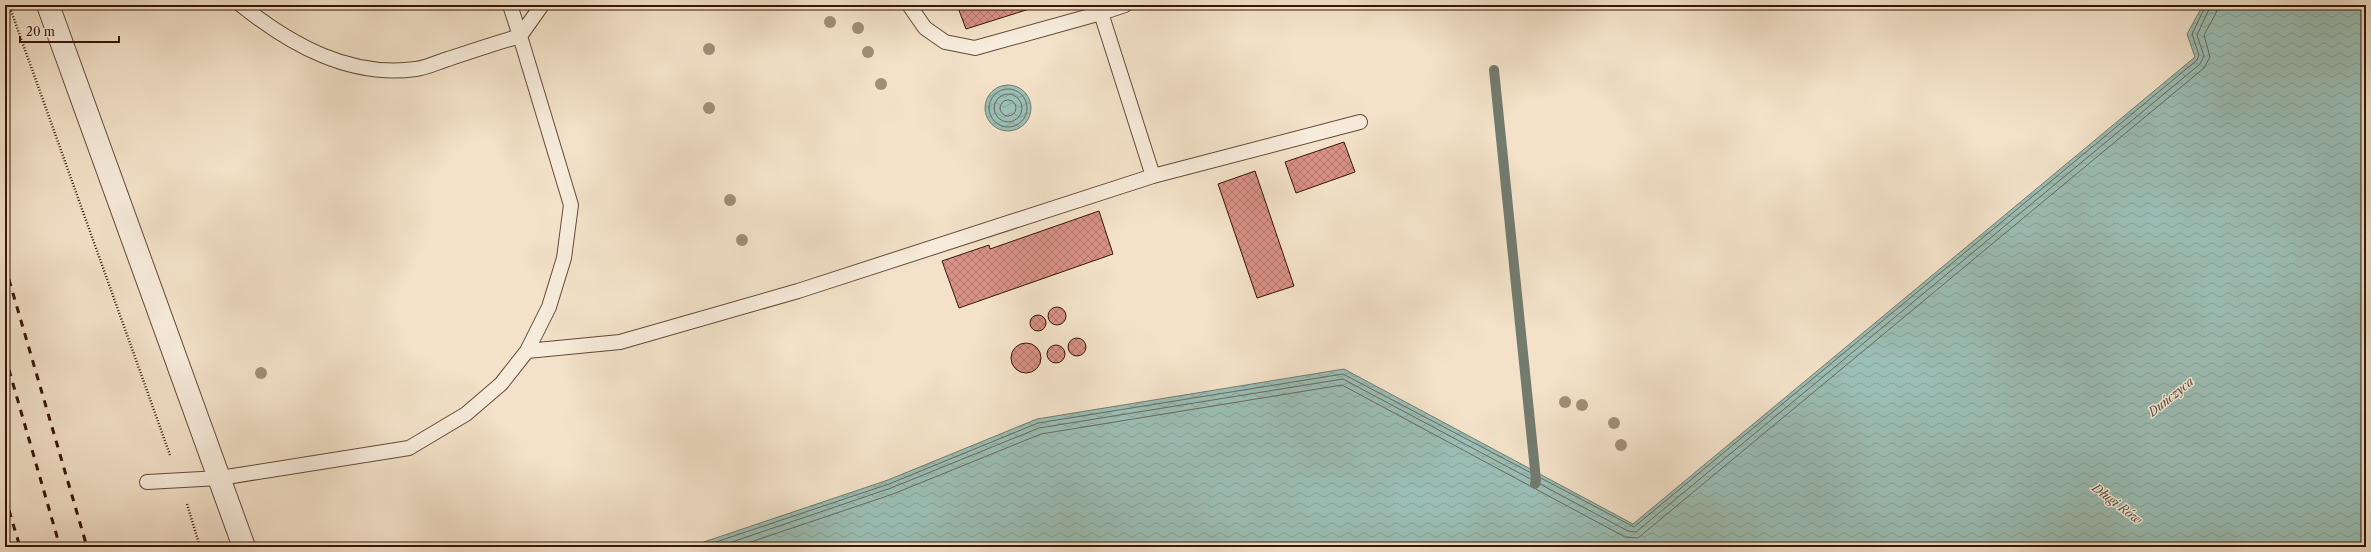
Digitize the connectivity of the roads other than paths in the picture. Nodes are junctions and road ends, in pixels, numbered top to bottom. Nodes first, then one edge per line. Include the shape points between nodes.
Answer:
1 (48, 5) edge
2 (242, 5) edge
3 (510, 5) edge
4 (542, 5) edge
5 (908, 5) edge
6 (1125, 5) edge
7 (1101, 13) junction
8 (520, 36) junction
9 (1360, 122) dead end
10 (1153, 176) junction
11 (527, 351) junction
12 (220, 478) junction
13 (147, 482) dead end
14 (244, 547) edge

1 - 12 street
2 - 8 lane via 258,19 311,52 339,63 368,69 416,69
3 - 8 lane
4 - 8 lane
5 - 7 lane via 925,28 945,42 974,48
6 - 7 lane
7 - 10 lane
8 - 11 lane via 571,205 564,258 549,307
9 - 10 lane
10 - 11 lane via 798,291 620,342
11 - 12 lane via 501,384 466,414 409,448
12 - 13 lane
12 - 14 street

